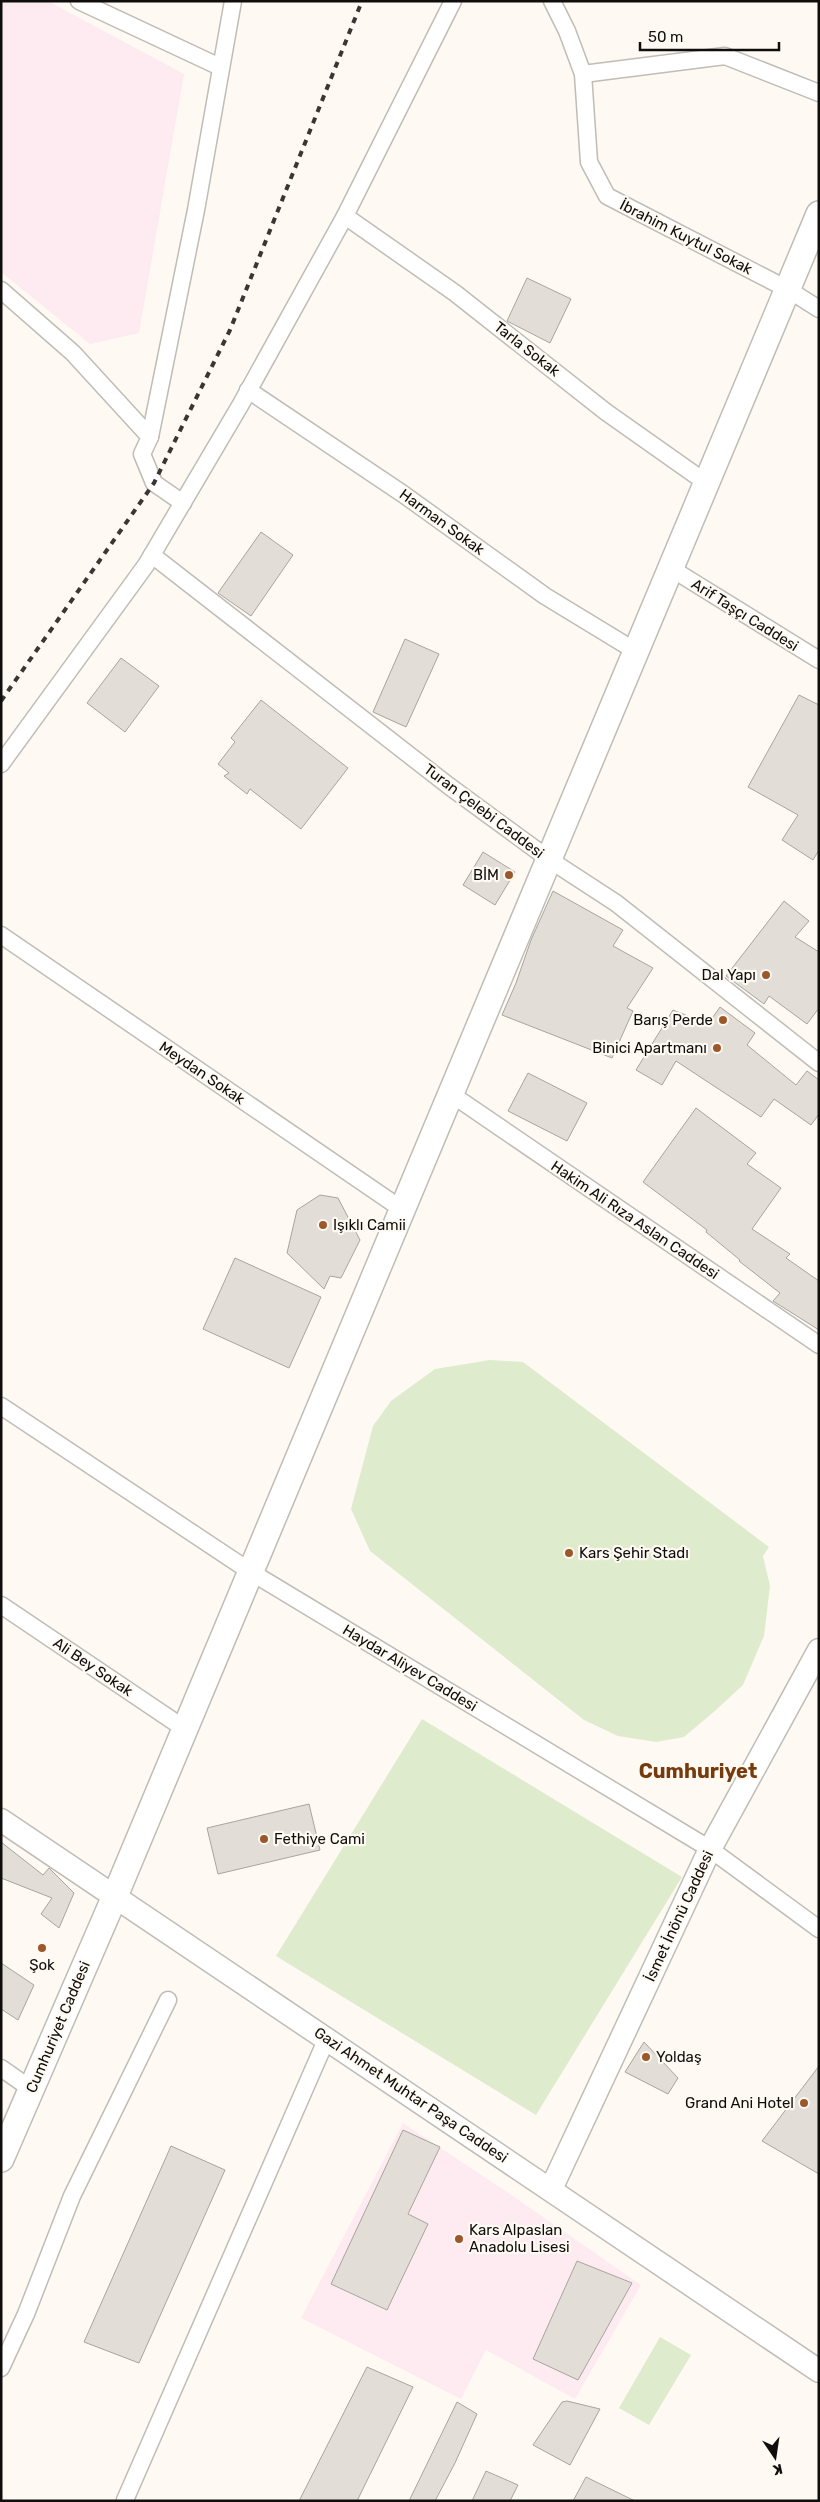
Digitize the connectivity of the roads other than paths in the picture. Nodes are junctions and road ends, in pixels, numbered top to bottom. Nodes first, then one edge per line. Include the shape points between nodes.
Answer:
1 (79, 1) edge
2 (233, 1) edge
3 (453, 1) edge
4 (552, 1) edge
5 (220, 67) junction
6 (583, 74) junction
7 (819, 93) edge
8 (819, 214) edge
9 (345, 216) junction
10 (1, 290) edge
11 (789, 290) junction
12 (819, 309) edge
13 (248, 390) junction
14 (150, 437) junction
15 (708, 484) junction
16 (183, 503) junction
17 (152, 555) junction
18 (672, 570) junction
19 (637, 652) junction
20 (819, 660) edge
21 (1, 764) edge
22 (550, 860) junction
23 (1, 935) edge
24 (819, 1062) edge
25 (451, 1094) junction
26 (403, 1210) junction
27 (819, 1345) edge
28 (1, 1406) edge
29 (251, 1572) junction
30 (1, 1605) edge
31 (819, 1650) edge
32 (185, 1729) junction
33 (1, 1820) edge
34 (710, 1849) junction
35 (115, 1896) junction
36 (819, 1929) edge
37 (168, 2000) dead end
38 (326, 2038) junction
39 (1, 2068) edge
40 (31, 2089) junction
41 (1, 2158) edge
42 (551, 2189) junction
43 (1, 2368) edge
44 (819, 2371) edge
45 (125, 2500) edge

1 - 5 street
2 - 5 street
3 - 9 street
4 - 6 street, İbrahim Kuytul Sokak
5 - 14 street via 196,210
6 - 7 street via 725,56
6 - 11 street, İbrahim Kuytul Sokak via 589,162 607,196
8 - 11 main road, Cumhuriyet Caddesi
9 - 13 street
9 - 15 street, Tarla Sokak via 455,293 606,412
10 - 14 street via 73,353
11 - 12 street, İbrahim Kuytul Sokak
11 - 15 main road, Cumhuriyet Caddesi
13 - 16 street
13 - 19 street, Harman Sokak via 403,494 545,596
14 - 16 street via 142,454 154,483
15 - 18 main road, Cumhuriyet Caddesi
16 - 17 street
17 - 21 street
17 - 22 street, Turan Çelebi Caddesi via 449,786
18 - 19 main road, Cumhuriyet Caddesi
18 - 20 street, Arif Taşçı Caddesi
19 - 22 main road, Cumhuriyet Caddesi
22 - 24 street, Turan Çelebi Caddesi via 616,903
22 - 25 main road, Cumhuriyet Caddesi
23 - 26 street, Meydan Sokak
25 - 26 main road, Cumhuriyet Caddesi
25 - 27 street, Hakim Ali Rıza Aslan Caddesi
26 - 29 main road, Cumhuriyet Caddesi
28 - 29 street, Haydar Aliyev Caddesi
29 - 32 main road, Cumhuriyet Caddesi
29 - 34 street, Haydar Aliyev Caddesi
30 - 32 street, Ali Bey Sokak
31 - 34 main road, İsmet İnönü Caddesi
32 - 35 main road, Cumhuriyet Caddesi
33 - 35 main road, Gazi Ahmet Muhtar Paşa Caddesi
34 - 36 street, Haydar Aliyev Caddesi
34 - 42 main road, İsmet İnönü Caddesi
35 - 38 main road, Gazi Ahmet Muhtar Paşa Caddesi
35 - 40 main road, Cumhuriyet Caddesi
37 - 43 street via 72,2196 26,2314
38 - 42 main road, Gazi Ahmet Muhtar Paşa Caddesi
38 - 45 street
39 - 40 street
40 - 41 main road, Cumhuriyet Caddesi
42 - 44 main road, Gazi Ahmet Muhtar Paşa Caddesi

